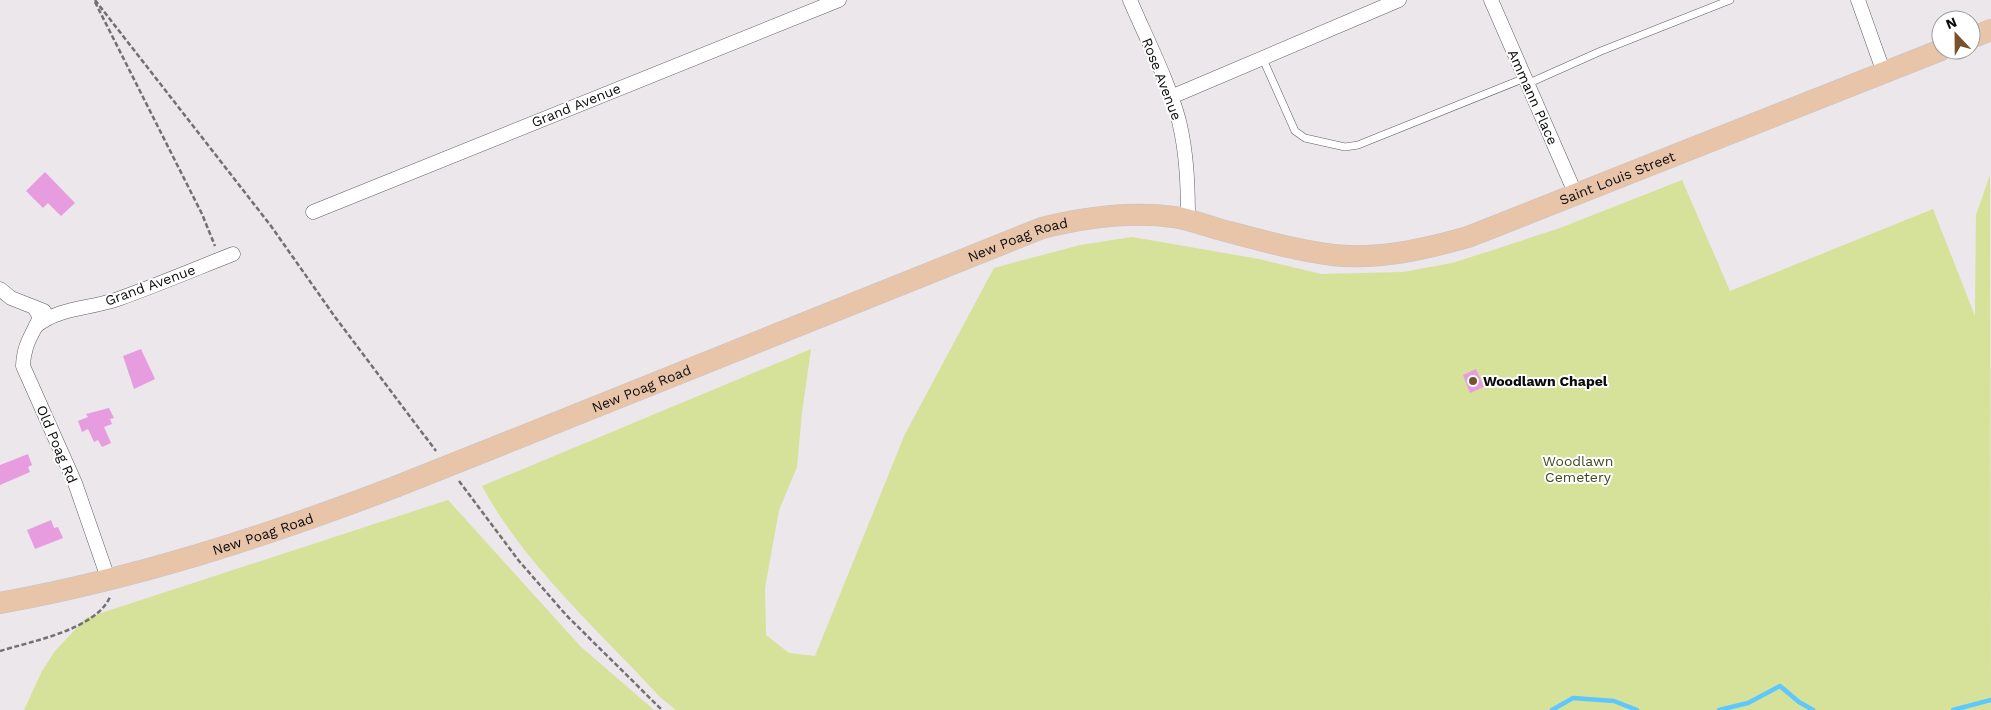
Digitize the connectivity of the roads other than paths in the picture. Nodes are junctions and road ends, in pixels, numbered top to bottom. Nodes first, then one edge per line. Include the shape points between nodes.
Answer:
1 (839, 0) edge
2 (1130, 0) edge
3 (1399, 0) edge
4 (1491, 0) edge
5 (1730, 0) edge
6 (1858, 0) edge
7 (1931, 54) edge
8 (1262, 57) junction
9 (1884, 73) junction
10 (1526, 81) junction
11 (1171, 97) junction
12 (1576, 195) junction
13 (313, 212) dead end
14 (1188, 221) junction
15 (1282, 245) joint
16 (233, 254) dead end
17 (0, 289) edge
18 (36, 309) junction
19 (66, 310) junction
20 (36, 326) junction
21 (109, 581) junction
22 (0, 603) edge

1 - 13 street, Grand Avenue
2 - 11 street, Rose Avenue
3 - 8 street
4 - 10 street, Ammann Place
5 - 10 lane
6 - 9 street
7 - 9 main road, Saint Louis Street
8 - 10 lane via 1295,131 1305,138 1345,147 1375,139
8 - 11 street
9 - 12 main road, Saint Louis Street
10 - 12 street, Ammann Place
11 - 14 street, Rose Avenue via 1185,150
12 - 15 main road, Saint Louis Street via 1468,237 1399,253 1334,255
14 - 15 main road, New Poag Road
14 - 21 main road, New Poag Road, bridge via 1141,215 1104,216 1042,228 394,487 258,537
16 - 19 street, Grand Avenue via 117,299
17 - 18 street via 11,298
18 - 19 street, Grand Avenue via 47,312
18 - 20 street, Old Poag Rd via 40,317
19 - 20 street, Grand Avenue
20 - 21 street, Old Poag Rd via 24,351 26,377 74,483
21 - 22 main road, New Poag Road

